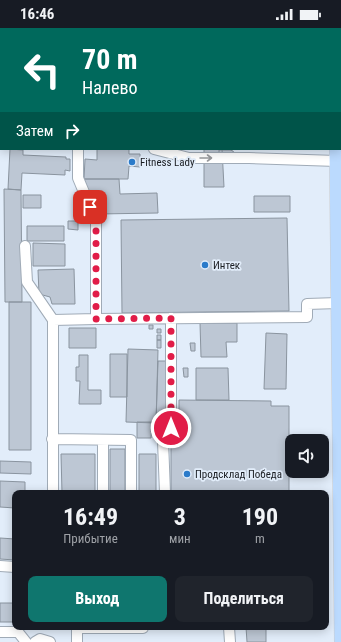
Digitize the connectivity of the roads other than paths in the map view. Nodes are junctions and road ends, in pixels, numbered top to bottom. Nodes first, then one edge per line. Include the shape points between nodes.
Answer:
1 (78, 150) edge
2 (158, 150) edge
3 (337, 155) edge
4 (339, 229) edge
5 (25, 246) dead end
6 (338, 303) junction
7 (171, 318) junction
8 (96, 319) junction
9 (53, 320) junction
10 (52, 439) junction
11 (103, 440) junction
12 (53, 490) edge
13 (103, 490) edge
14 (131, 490) edge
15 (165, 490) edge
16 (0, 566) edge
17 (12, 567) edge
18 (77, 630) edge
19 (229, 630) edge
20 (0, 632) edge
21 (26, 642) edge
22 (35, 642) edge
23 (50, 642) edge
24 (77, 642) edge
25 (230, 642) edge
26 (340, 642) edge

1 - 8 lane via 78,178 96,221
2 -> 3 lane via 189,158
3 - 4 main road
4 - 6 main road
5 - 9 lane via 27,282
6 - 7 lane via 307,304 307,317
6 - 26 main road
7 - 8 lane
7 - 15 lane via 171,428 163,441
8 - 9 lane
9 - 10 lane
10 - 11 lane
10 - 12 lane
11 - 13 lane
11 - 14 lane via 131,440
16 - 17 lane
18 - 24 lane
19 - 25 lane
20 - 21 lane via 18,632
22 - 23 lane via 40,639

